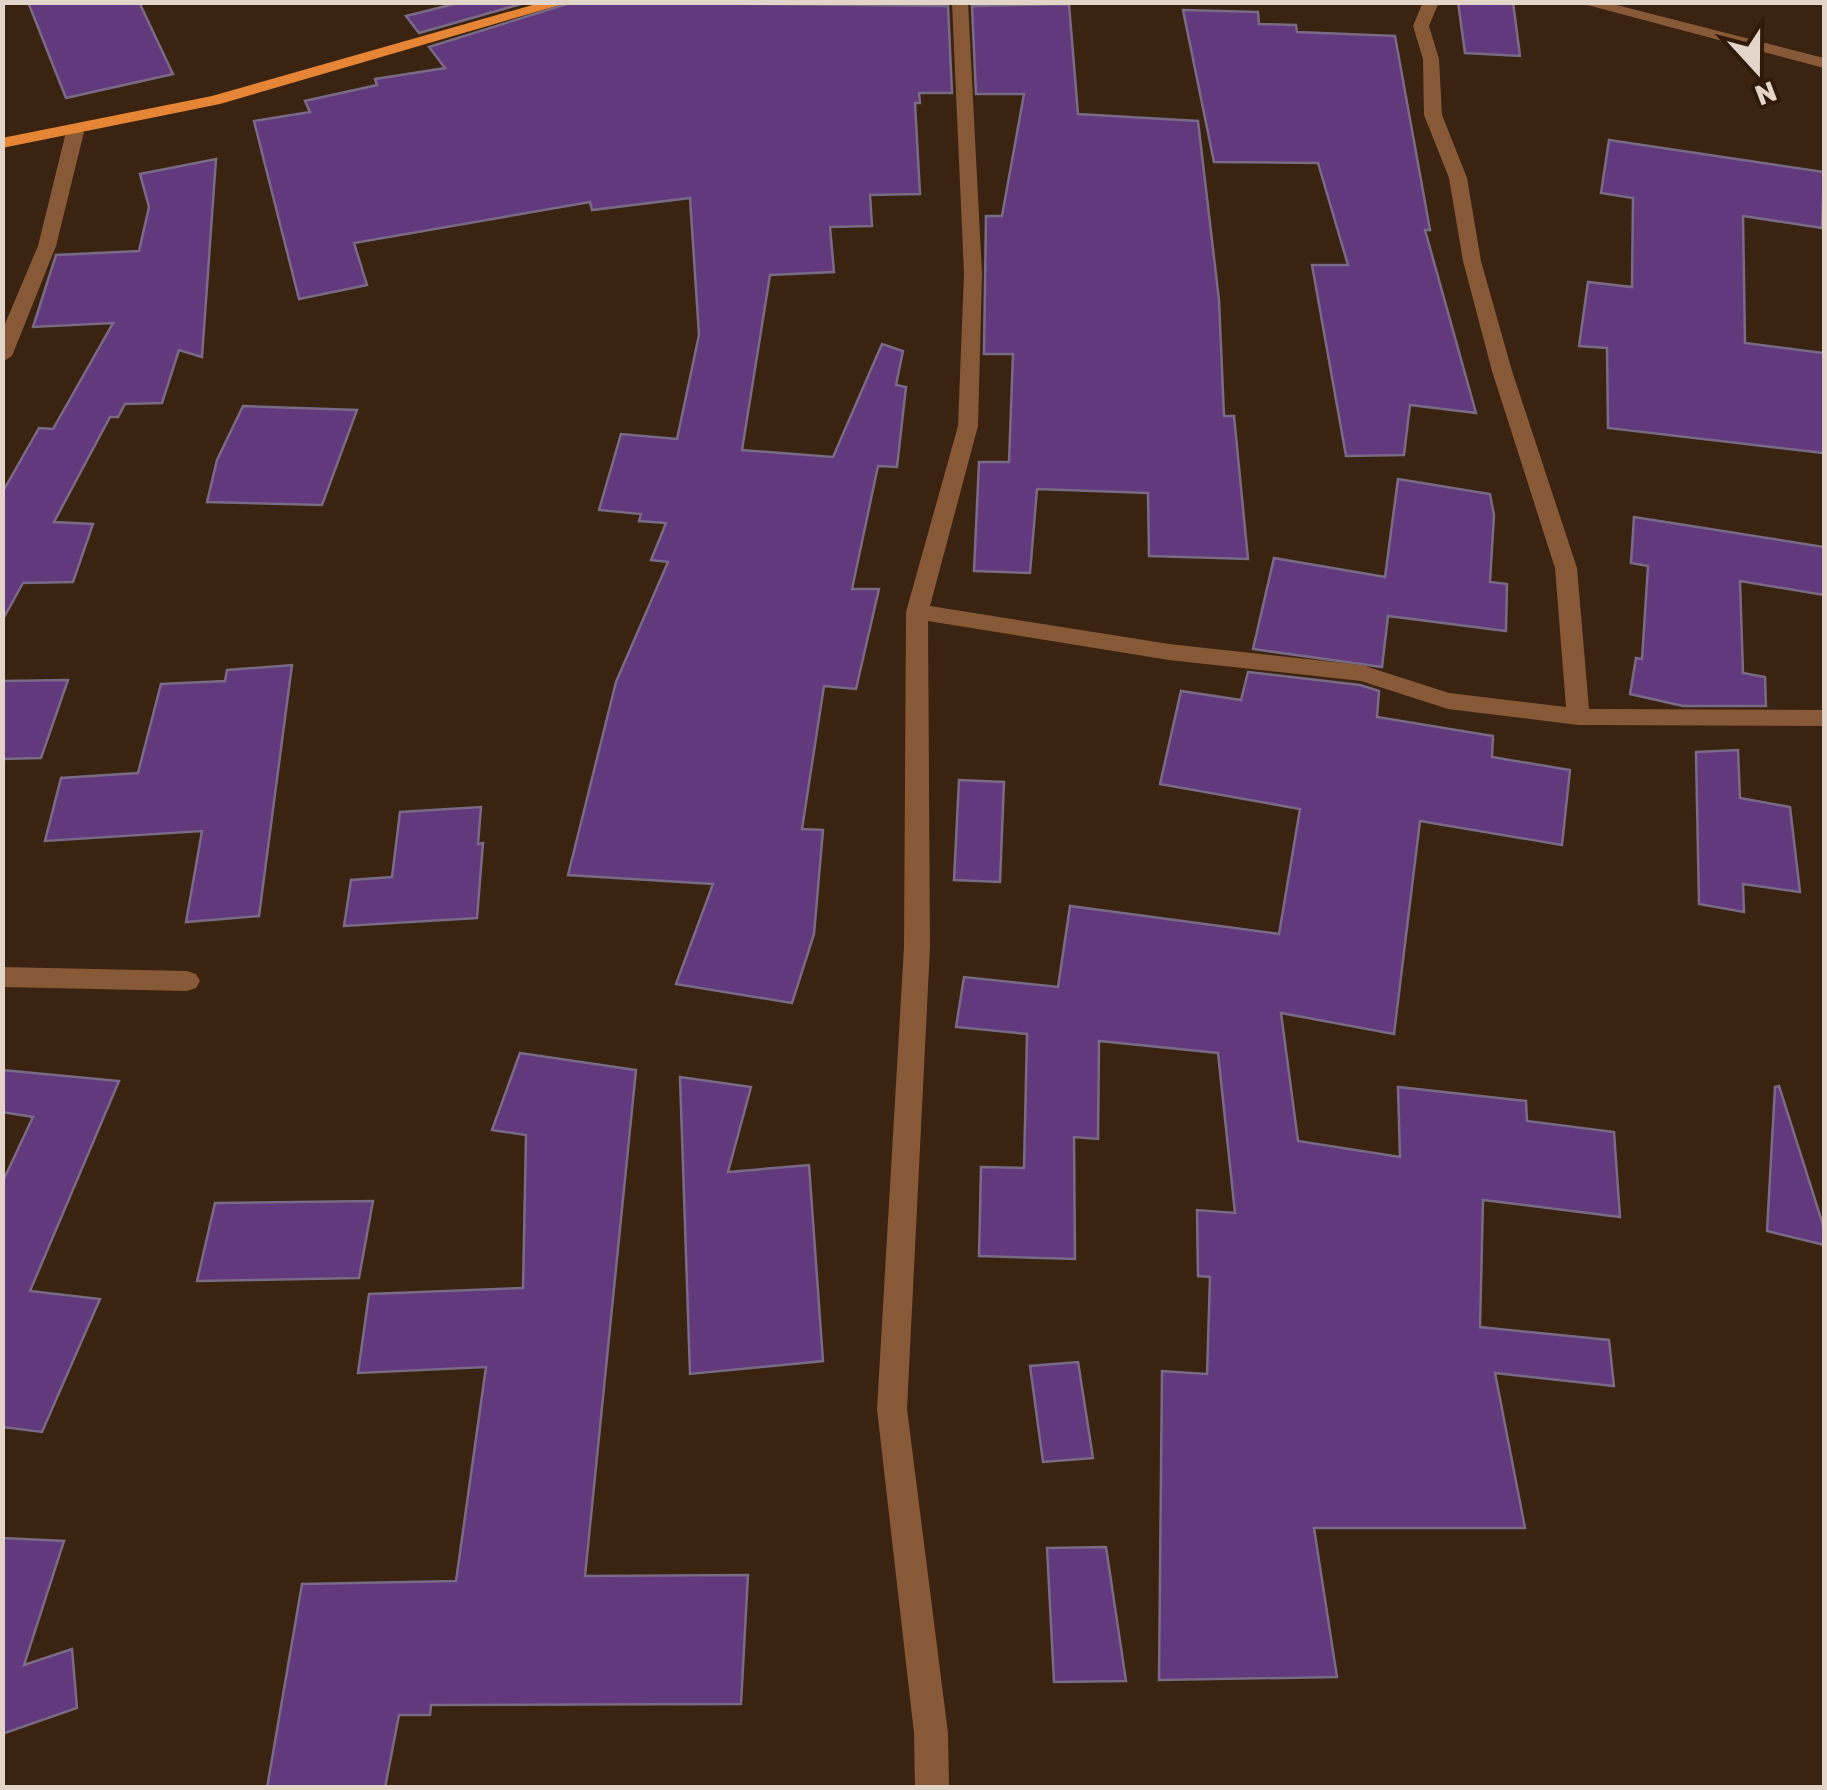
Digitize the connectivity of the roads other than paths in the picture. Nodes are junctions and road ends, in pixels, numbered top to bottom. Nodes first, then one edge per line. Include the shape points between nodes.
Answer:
1 (562, 2) edge
2 (960, 2) edge
3 (1431, 2) edge
4 (1584, 2) edge
5 (1824, 63) edge
6 (74, 132) junction
7 (2, 143) edge
8 (2, 356) edge
9 (917, 612) junction
10 (1578, 716) junction
11 (1824, 718) edge
12 (2, 977) edge
13 (187, 981) dead end
14 (932, 1788) edge

1 - 6 main road via 340,68
2 - 9 street via 973,274 968,426
3 - 10 street via 1420,26 1431,59 1433,116 1458,178 1492,334 1566,568
4 - 5 street
6 - 7 main road
6 - 8 street via 46,246
9 - 10 street via 1169,652 1362,673 1448,700
9 - 14 street via 917,947 892,1410
10 - 11 street
12 - 13 street

